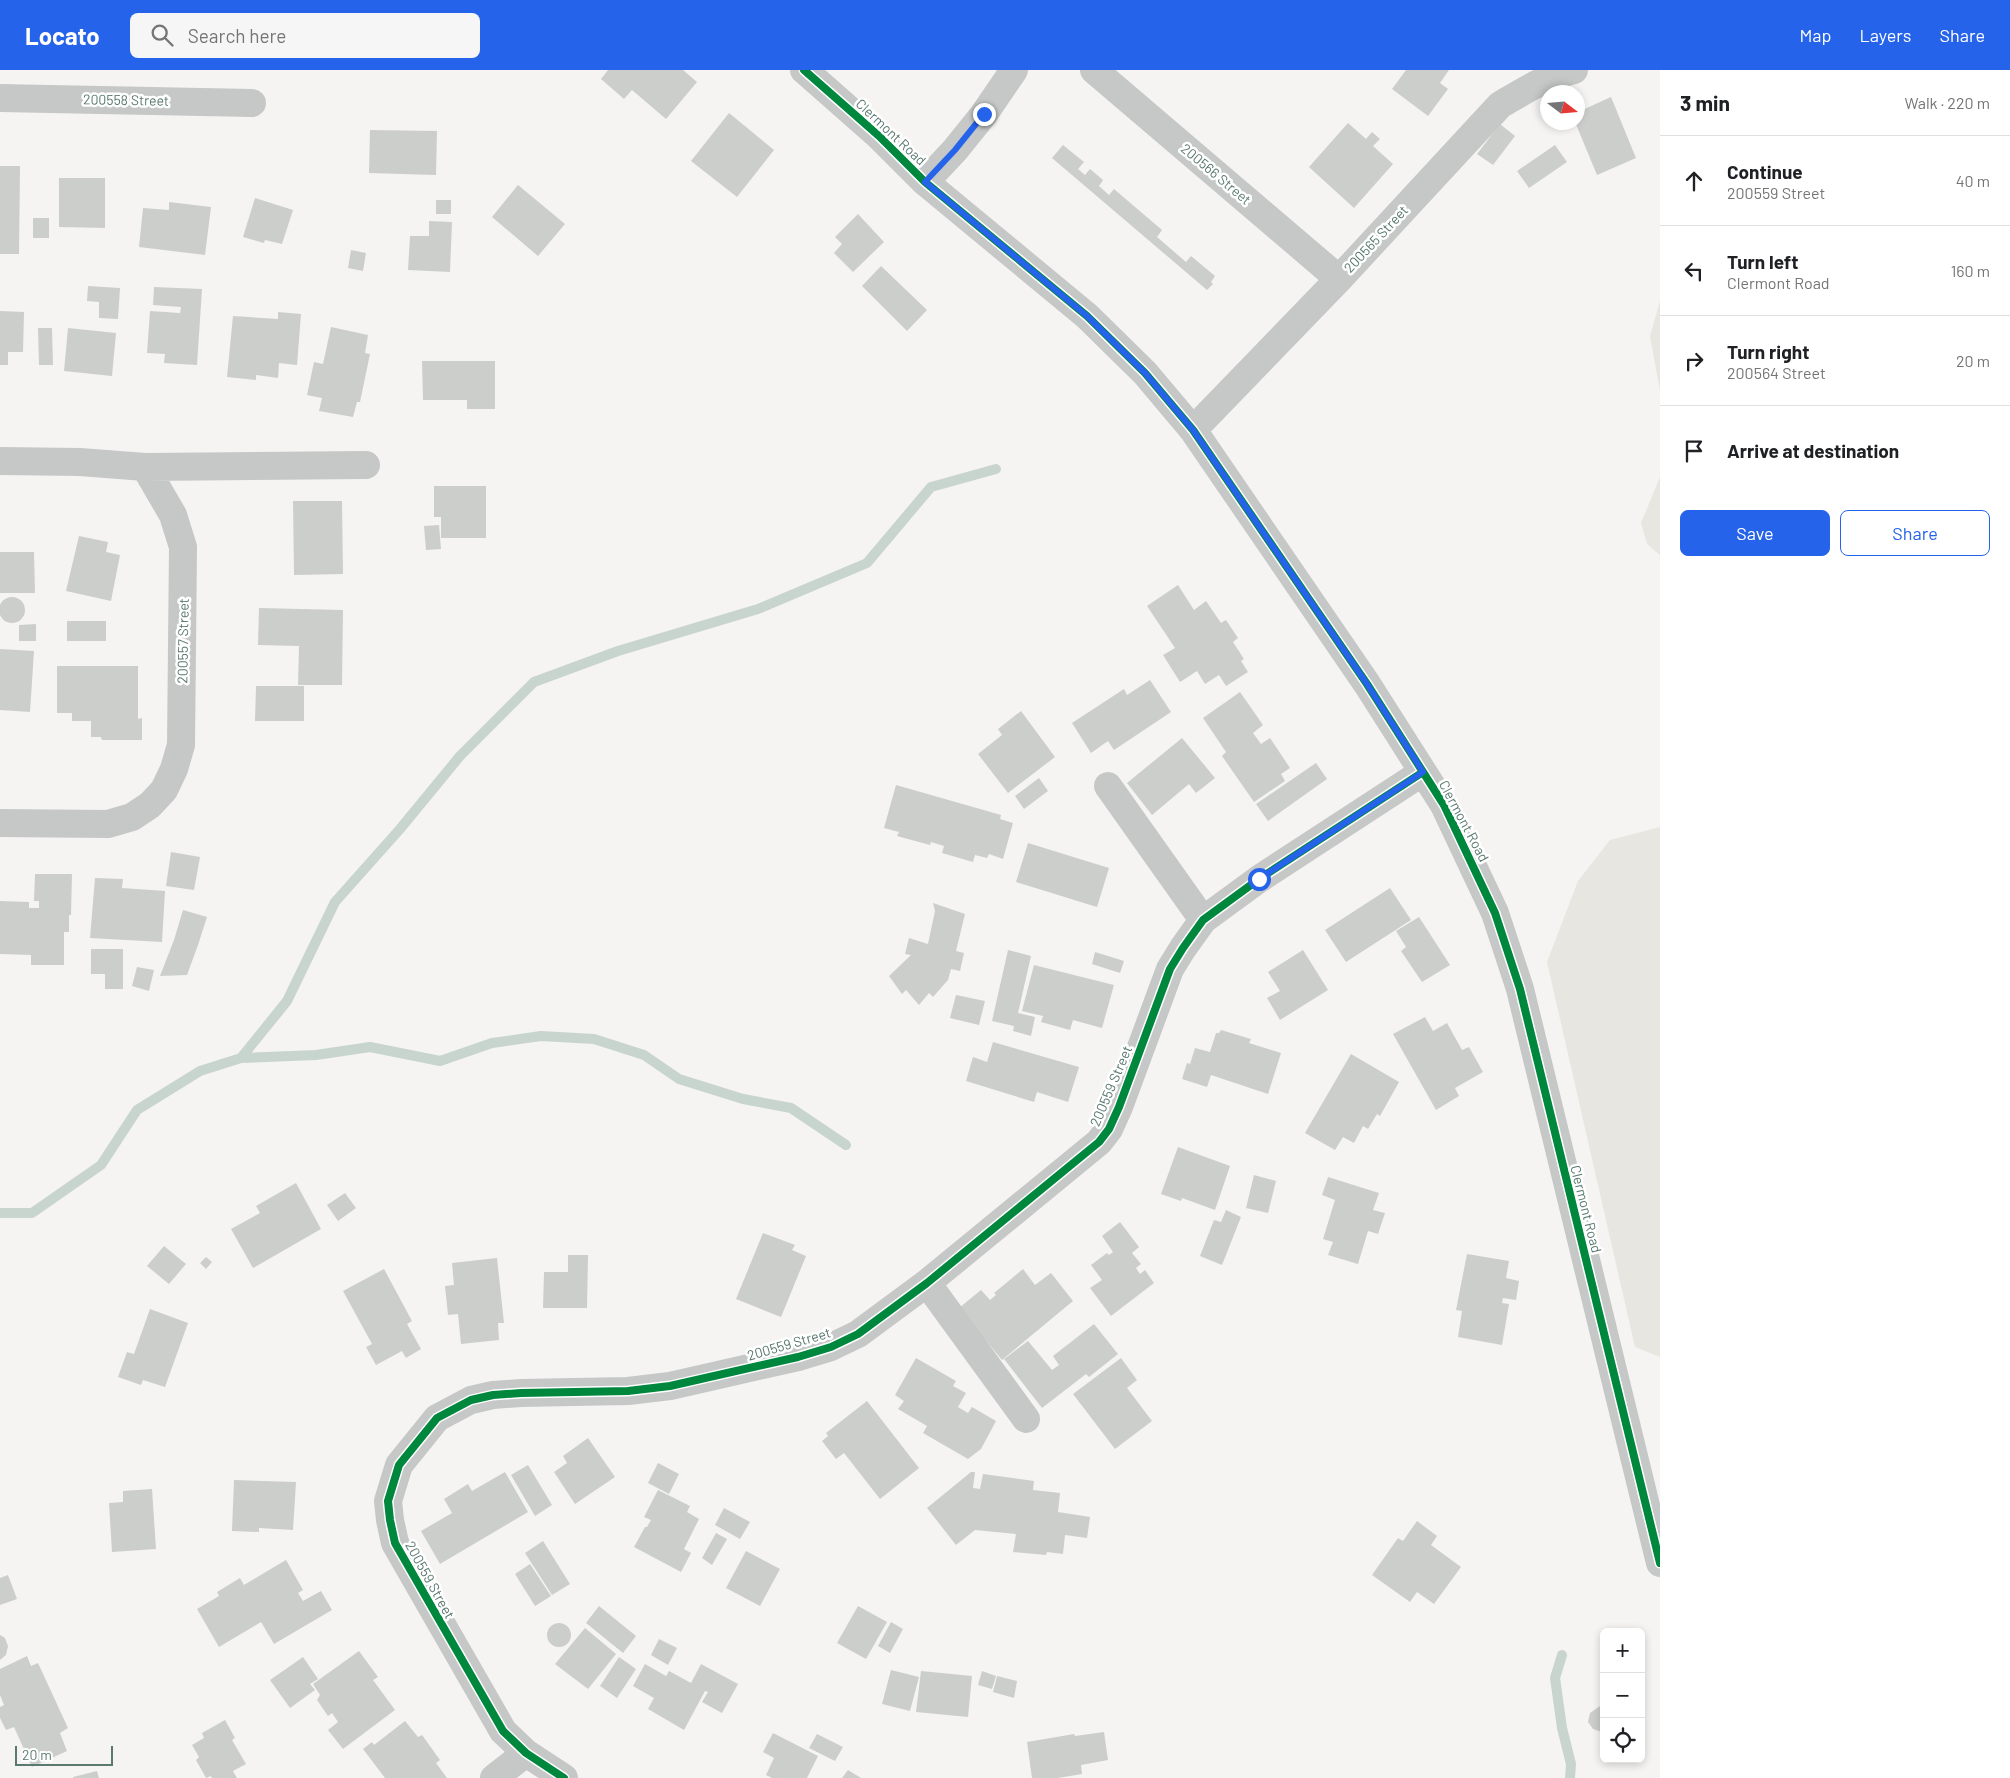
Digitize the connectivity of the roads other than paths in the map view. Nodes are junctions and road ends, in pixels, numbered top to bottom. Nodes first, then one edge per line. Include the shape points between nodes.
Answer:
1 (804, 70) edge
2 (1014, 70) edge
3 (1094, 70) edge
4 (1574, 70) edge
5 (0, 98) edge
6 (252, 103) dead end
7 (925, 182) junction
8 (1338, 279) junction
9 (1193, 430) junction
10 (0, 461) edge
11 (366, 465) dead end
12 (145, 467) junction
13 (1423, 772) junction
14 (1108, 786) dead end
15 (0, 823) edge
16 (1203, 920) junction
17 (927, 1283) junction
18 (1026, 1418) dead end
19 (1660, 1563) edge
20 (526, 1753) junction
21 (494, 1778) edge
22 (564, 1778) edge

1 - 7 street, Clermont Road via 880,136
2 - 7 street via 984,114
3 - 8 street, 200566 Street
4 - 8 street, 200565 Street via 1532,86 1500,105
5 - 6 street, 200558 Street
7 - 9 street, Clermont Road via 1087,316 1145,373
8 - 9 street, 200565 Street
9 - 13 street, Clermont Road via 1367,684
10 - 12 street
11 - 12 street
12 - 15 street, 200557 Street via 173,515 182,547 181,744 174,769 164,790 132,817 108,824
13 - 16 street, 200559 Street via 1259,879
13 - 19 street, Clermont Road via 1444,805 1495,913 1520,989
14 - 16 street
16 - 17 street, 200559 Street via 1170,969 1109,1129 1099,1142
17 - 18 street
17 - 20 street, 200559 Street via 858,1334 798,1357 661,1387 493,1395 471,1400 438,1418 399,1465 388,1501 395,1543 503,1731
20 - 21 street
20 - 22 street, 200559 Street

